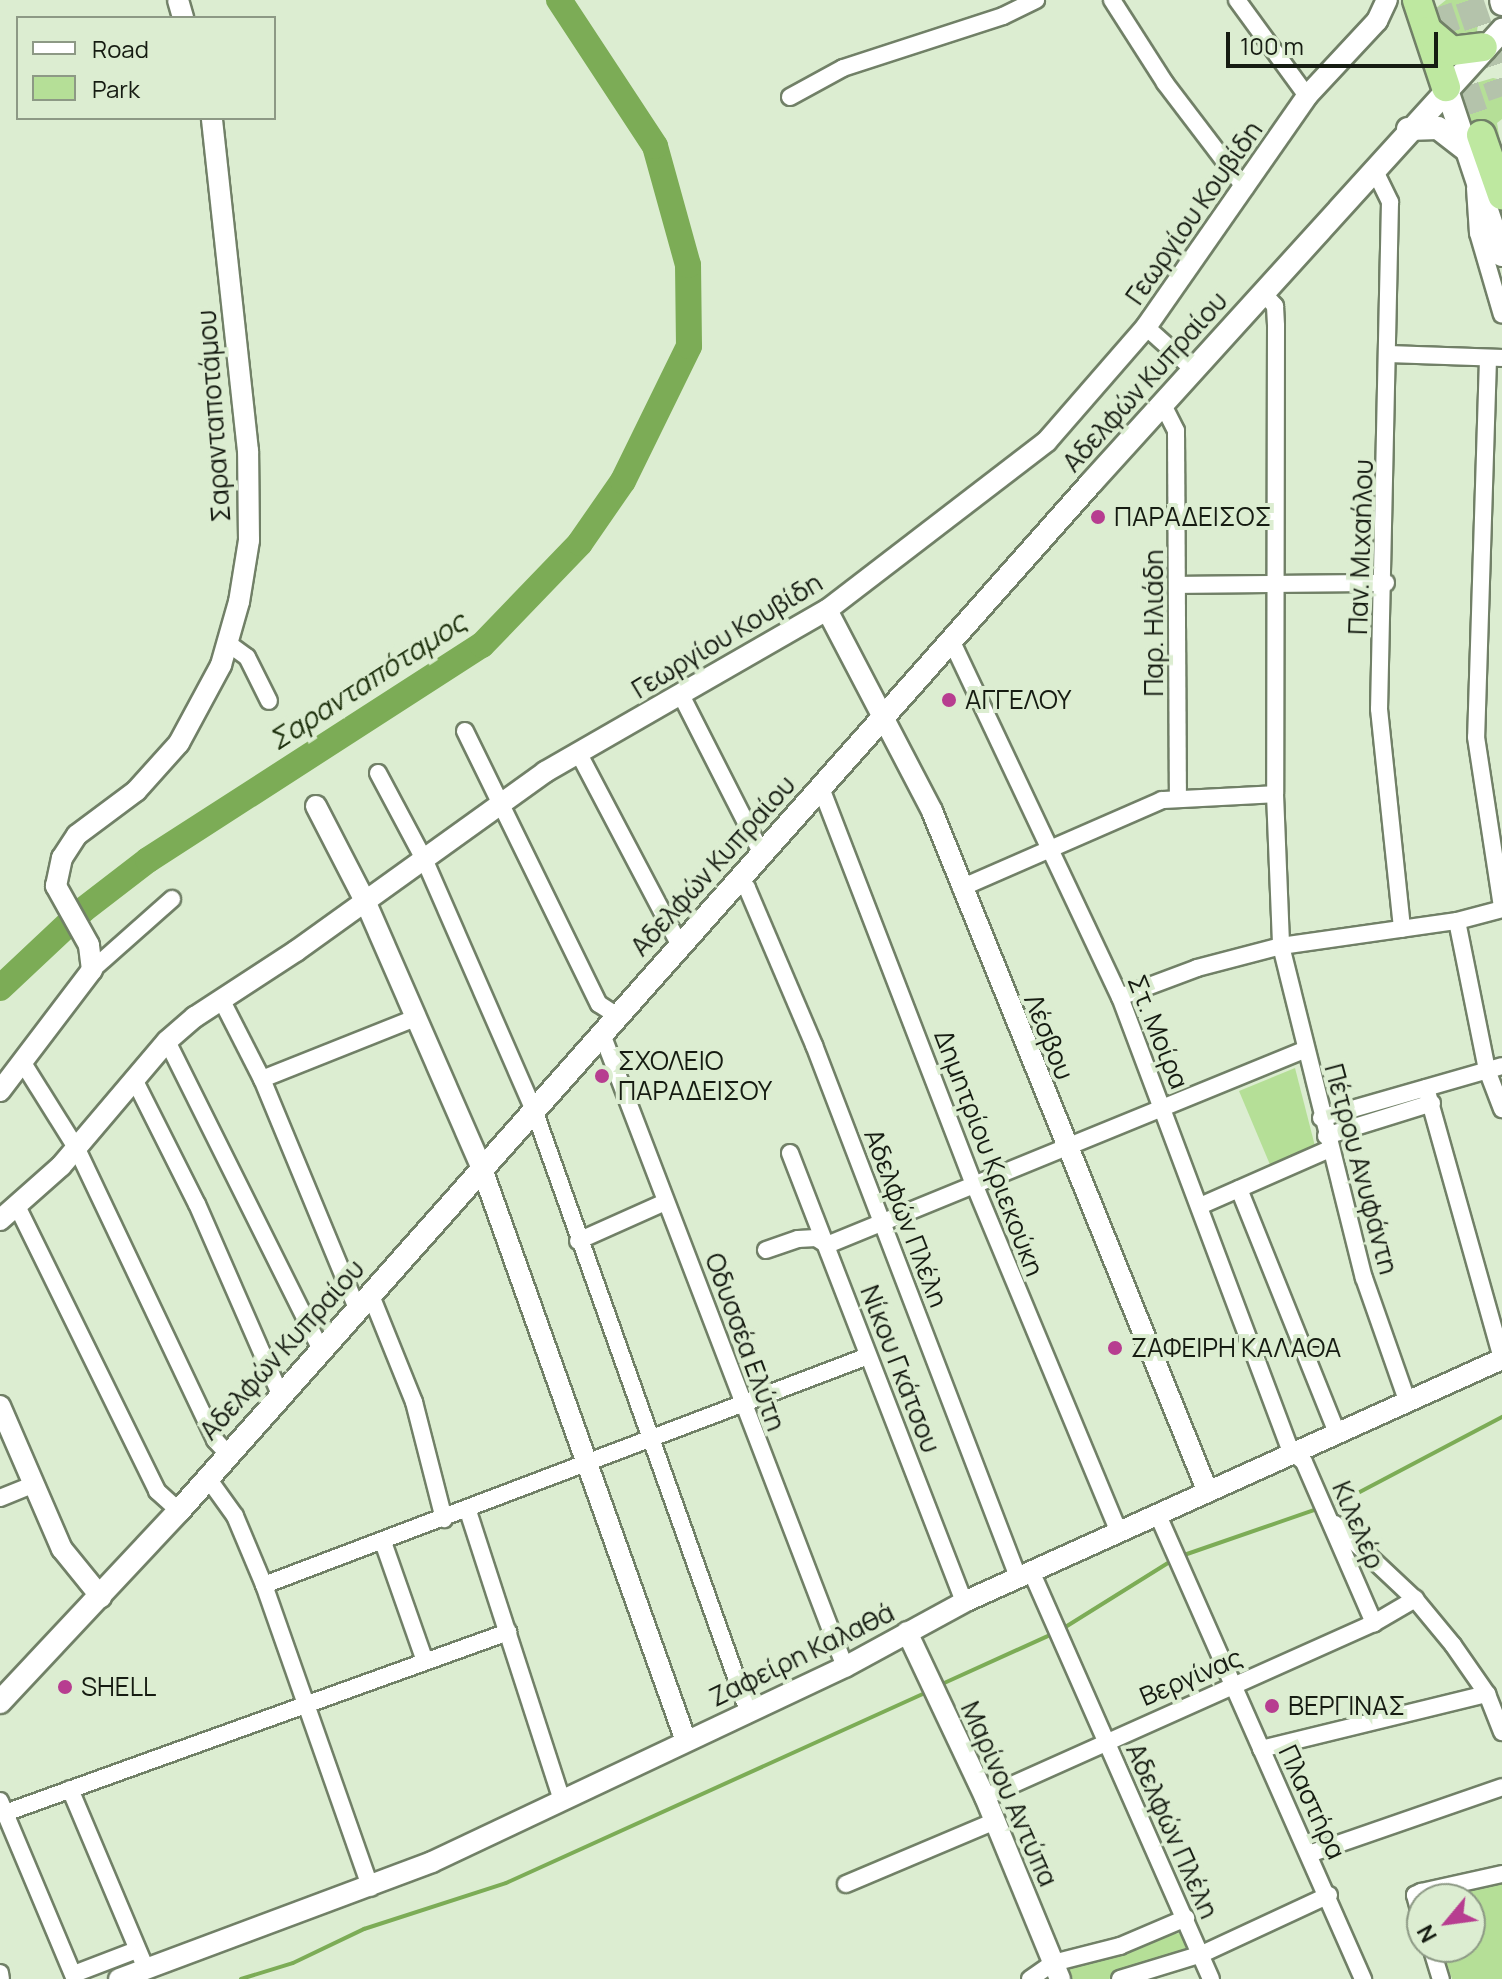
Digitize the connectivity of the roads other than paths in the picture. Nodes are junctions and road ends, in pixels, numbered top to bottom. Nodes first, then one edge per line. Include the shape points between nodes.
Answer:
1 (1036, 0) edge
2 (1112, 0) edge
3 (1237, 0) edge
4 (1387, 0) edge
5 (1429, 9) edge
6 (1489, 51) edge
7 (1446, 87) junction
8 (1307, 96) junction
9 (790, 97) dead end
10 (212, 120) edge
11 (1408, 129) junction
12 (1474, 143) junction
13 (1374, 169) junction
14 (1475, 176) junction
15 (1245, 188) junction
16 (1502, 195) edge
17 (1502, 255) edge
18 (1263, 293) junction
19 (1502, 315) edge
20 (1146, 327) junction
21 (1389, 354) junction
22 (1495, 358) edge
23 (1194, 370) junction
24 (1163, 405) junction
25 (1277, 581) junction
26 (1386, 583) junction
27 (1178, 585) junction
28 (827, 610) junction
29 (952, 642) junction
30 (229, 644) junction
31 (682, 697) junction
32 (269, 701) dead end
33 (886, 716) junction
34 (465, 731) dead end
35 (579, 754) junction
36 (378, 773) dead end
37 (821, 788) junction
38 (1275, 794) junction
39 (1178, 797) junction
40 (503, 803) junction
41 (316, 806) dead end
42 (1051, 849) junction
43 (762, 854) junction
44 (425, 861) junction
45 (739, 880) junction
46 (961, 888) junction
47 (172, 899) dead end
48 (366, 903) junction
49 (1502, 908) edge
50 (1457, 921) junction
51 (1402, 929) junction
52 (679, 944) junction
53 (1281, 946) junction
54 (92, 970) junction
55 (1120, 997) junction
56 (221, 999) junction
57 (616, 1015) junction
58 (415, 1018) junction
59 (602, 1034) junction
60 (167, 1041) junction
61 (1304, 1050) junction
62 (23, 1063) junction
63 (1495, 1068) edge
64 (134, 1079) junction
65 (262, 1079) junction
66 (0, 1091) edge
67 (1429, 1096) junction
68 (1163, 1109) junction
69 (1502, 1109) edge
70 (534, 1110) junction
71 (1321, 1118) junction
72 (1328, 1143) junction
73 (1065, 1148) junction
74 (77, 1149) junction
75 (790, 1153) dead end
76 (482, 1169) junction
77 (974, 1184) junction
78 (1239, 1189) junction
79 (665, 1202) junction
80 (17, 1206) junction
81 (1200, 1206) junction
82 (882, 1219) junction
83 (0, 1220) edge
84 (578, 1241) junction
85 (827, 1245) junction
86 (766, 1250) dead end
87 (363, 1300) junction
88 (320, 1348) junction
89 (868, 1356) junction
90 (1502, 1359) edge
91 (280, 1394) junction
92 (1407, 1400) junction
93 (0, 1406) edge
94 (743, 1408) junction
95 (1336, 1430) junction
96 (649, 1442) junction
97 (1291, 1451) junction
98 (228, 1454) junction
99 (586, 1467) junction
100 (207, 1477) junction
101 (34, 1484) junction
102 (1207, 1490) junction
103 (0, 1498) edge
104 (179, 1511) junction
105 (468, 1511) junction
106 (1157, 1513) junction
107 (444, 1519) junction
108 (1331, 1520) junction
109 (1119, 1532) junction
110 (383, 1542) junction
111 (1024, 1574) junction
112 (264, 1585) junction
113 (101, 1597) junction
114 (1415, 1599) junction
115 (964, 1602) junction
116 (1374, 1623) junction
117 (508, 1632) junction
118 (907, 1632) junction
119 (425, 1661) junction
120 (845, 1667) junction
121 (1232, 1686) junction
122 (1487, 1694) junction
123 (0, 1702) edge
124 (306, 1705) junction
125 (748, 1711) junction
126 (1502, 1732) edge
127 (686, 1741) junction
128 (1105, 1741) junction
129 (1261, 1749) junction
130 (1502, 1787) edge
131 (70, 1789) junction
132 (985, 1797) junction
133 (562, 1801) junction
134 (3, 1807) edge
135 (995, 1821) junction
136 (1309, 1854) junction
137 (1502, 1874) edge
138 (1465, 1883) edge
139 (846, 1884) dead end
140 (371, 1888) junction
141 (1329, 1895) junction
142 (1186, 1918) junction
143 (137, 1950) junction
144 (1202, 1954) junction
145 (146, 1969) junction
146 (1056, 1971) edge
147 (74, 1977) edge
148 (119, 1979) edge
149 (1030, 1979) edge
150 (1120, 1979) edge
151 (1211, 1979) edge
152 (1363, 1979) edge

1 - 9 street via 1003,16 843,68
2 - 15 street via 1165,83
3 - 8 street
4 - 8 street, Γεωργίου Κουβίδη via 1377,21
5 - 6 highway via 1452,51
5 - 7 highway
6 - 7 main road, Αδελφών Κυπραίου
7 - 11 main road, Αδελφών Κυπραίου
7 - 12 main road
8 - 15 street, Γεωργίου Κουβίδη
10 - 30 street, Σαρανταποτάμου via 251,509
11 - 12 main road via 1438,128
11 - 13 main road, Αδελφών Κυπραίου
12 - 14 main road
12 - 16 highway
13 - 18 main road, Αδελφών Κυπραίου
13 - 21 street, Παν. Μιχαήλου via 1390,202
14 - 17 main road
14 - 19 street via 1478,233
15 - 20 street, Γεωργίου Κουβίδη
18 - 23 main road, Αδελφών Κυπραίου
18 - 25 street, Πέτρου Ανυφάντη via 1275,316
20 - 23 street
20 - 28 street, Γεωργίου Κουβίδη via 1047,441
21 - 22 street
21 - 26 street, Παν. Μιχαήλου
22 - 49 street via 1476,737
23 - 24 main road, Αδελφών Κυπραίου
24 - 27 street, Παρ. Ηλιάδη via 1176,431
24 - 29 main road, Αδελφών Κυπραίου
25 - 26 street
25 - 27 street
25 - 38 street, Πέτρου Ανυφάντη
26 - 51 street, Παν. Μιχαήλου via 1381,744
27 - 39 street, Παρ. Ηλιάδη
28 - 31 street, Γεωργίου Κουβίδη
28 - 33 street, Λέσβου
29 - 33 main road, Αδελφών Κυπραίου
29 - 42 street, Στ. Μοίρα
30 - 32 street via 247,657
30 - 54 street, Σαρανταποτάμου via 203,705 179,743 143,784 71,841 56,886 84,938
31 - 35 street, Γεωργίου Κουβίδη
31 - 43 street
33 - 37 main road, Αδελφών Κυπραίου
33 - 46 street, Λέσβου via 932,811
34 - 40 street
35 - 40 street, Γεωργίου Κουβίδη
35 - 52 street
36 - 44 street
37 - 43 main road, Αδελφών Κυπραίου
37 - 77 street, Δημητρίου Κριεκούκη
38 - 39 street
38 - 53 street, Πέτρου Ανυφάντη
39 - 42 street
40 - 44 street, Γεωργίου Κουβίδη
40 - 57 street via 599,1004
41 - 48 street
42 - 46 street
42 - 55 street, Στ. Μοίρα
43 - 45 main road, Αδελφών Κυπραίου
44 - 48 street, Γεωργίου Κουβίδη
44 - 70 street
45 - 52 main road, Αδελφών Κυπραίου
45 - 82 street, Αδελφών Πλέλη via 808,1031
46 - 73 street, Λέσβου
47 - 54 street
48 - 56 street, Γεωργίου Κουβίδη
48 - 58 street
49 - 50 street
50 - 51 street
50 - 63 street
51 - 53 street
52 - 57 main road, Αδελφών Κυπραίου
53 - 55 street via 1197,968
53 - 61 street, Πέτρου Ανυφάντη
54 - 62 street
55 - 68 street, Στ. Μοίρα
56 - 60 street, Γεωργίου Κουβίδη
56 - 65 street
57 - 59 main road, Αδελφών Κυπραίου
58 - 65 street
58 - 76 street
59 - 70 main road, Αδελφών Κυπραίου
59 - 79 street, Οδυσσέα Ελύτη
60 - 64 street, Γεωργίου Κουβίδη
60 - 88 street
61 - 68 street
61 - 71 street, Πέτρου Ανυφάντη
62 - 66 street
62 - 74 street
63 - 67 street
63 - 69 street
64 - 74 street, Γεωργίου Κουβίδη
64 - 91 street via 197,1204
65 - 87 street
67 - 71 street
67 - 72 street
67 - 90 street
68 - 73 street
68 - 81 street, Στ. Μοίρα
70 - 76 main road, Αδελφών Κυπραίου
70 - 84 street
71 - 72 street, Πέτρου Ανυφάντη
72 - 78 street
72 - 92 street, Πέτρου Ανυφάντη via 1364,1278
73 - 77 street
73 - 102 street, Λέσβου
74 - 80 street, Γεωργίου Κουβίδη
74 - 98 street via 215,1440
75 - 85 street, Νίκου Γκάτσου
76 - 87 main road, Αδελφών Κυπραίου
76 - 99 street
77 - 82 street
77 - 109 street, Δημητρίου Κριεκούκη
78 - 81 street
78 - 95 street
79 - 84 street
79 - 94 street, Οδυσσέα Ελύτη via 742,1390
80 - 83 street, Γεωργίου Κουβίδη
80 - 104 street via 157,1491
81 - 97 street, Στ. Μοίρα
82 - 85 street
82 - 111 street, Αδελφών Πλέλη
84 - 96 street
85 - 86 street via 816,1238 798,1239
85 - 89 street, Νίκου Γκάτσου
87 - 88 main road, Αδελφών Κυπραίου
87 - 107 street via 414,1402
88 - 91 main road, Αδελφών Κυπραίου
89 - 94 street
89 - 115 street, Νίκου Γκάτσου
90 - 92 street, Ζαφείρη Καλαθά
91 - 98 main road, Αδελφών Κυπραίου
92 - 95 street, Ζαφείρη Καλαθά
93 - 101 street
94 - 96 street
94 - 120 street, Οδυσσέα Ελύτη
95 - 97 street, Ζαφείρη Καλαθά
96 - 99 street
96 - 125 street
97 - 102 street, Ζαφείρη Καλαθά
97 - 108 street, Κιλελέρ via 1304,1462
98 - 100 main road, Αδελφών Κυπραίου
99 - 105 street
99 - 127 street
100 - 104 main road, Αδελφών Κυπραίου
100 - 112 street via 235,1516
101 - 103 street
101 - 113 street via 62,1549
102 - 106 street, Ζαφείρη Καλαθά
104 - 113 main road, Αδελφών Κυπραίου
105 - 107 street
105 - 117 street
106 - 109 street, Ζαφείρη Καλαθά
106 - 121 street, Πλαστήρα
107 - 110 street
108 - 114 street
108 - 116 street, Κιλελέρ
109 - 111 street, Ζαφείρη Καλαθά
110 - 112 street
110 - 119 street
111 - 115 street, Ζαφείρη Καλαθά
111 - 128 street, Αδελφών Πλέλη
112 - 124 street
113 - 123 main road, Αδελφών Κυπραίου
114 - 116 street, Βεργίνας
114 - 122 street
115 - 118 street, Ζαφείρη Καλαθά
116 - 121 street, Βεργίνας
117 - 119 street
117 - 133 street
118 - 120 street, Ζαφείρη Καλαθά
118 - 132 street, Μαρίνου Αντύπα
119 - 124 street
120 - 125 street, Ζαφείρη Καλαθά
121 - 128 street, Βεργίνας
121 - 129 street, Πλαστήρα
122 - 126 street
122 - 129 street
124 - 131 street
124 - 140 street
125 - 127 street, Ζαφείρη Καλαθά
127 - 133 street, Ζαφείρη Καλαθά
128 - 132 street, Βεργίνας
128 - 142 street, Αδελφών Πλέλη
129 - 136 street, Πλαστήρα
130 - 136 street
131 - 134 street
131 - 143 street
132 - 135 street, Μαρίνου Αντύπα
133 - 140 street, Ζαφείρη Καλαθά
134 - 147 street
135 - 139 street
135 - 146 street, Μαρίνου Αντύπα
136 - 141 street, Πλαστήρα
137 - 138 street
140 - 145 street, Ζαφείρη Καλαθά
141 - 144 street
141 - 152 street, Πλαστήρα
142 - 144 street, Αδελφών Πλέλη
142 - 146 street
143 - 145 street
143 - 147 street
144 - 150 street
144 - 151 street, Αδελφών Πλέλη
145 - 148 street, Ζαφείρη Καλαθά
146 - 149 street

